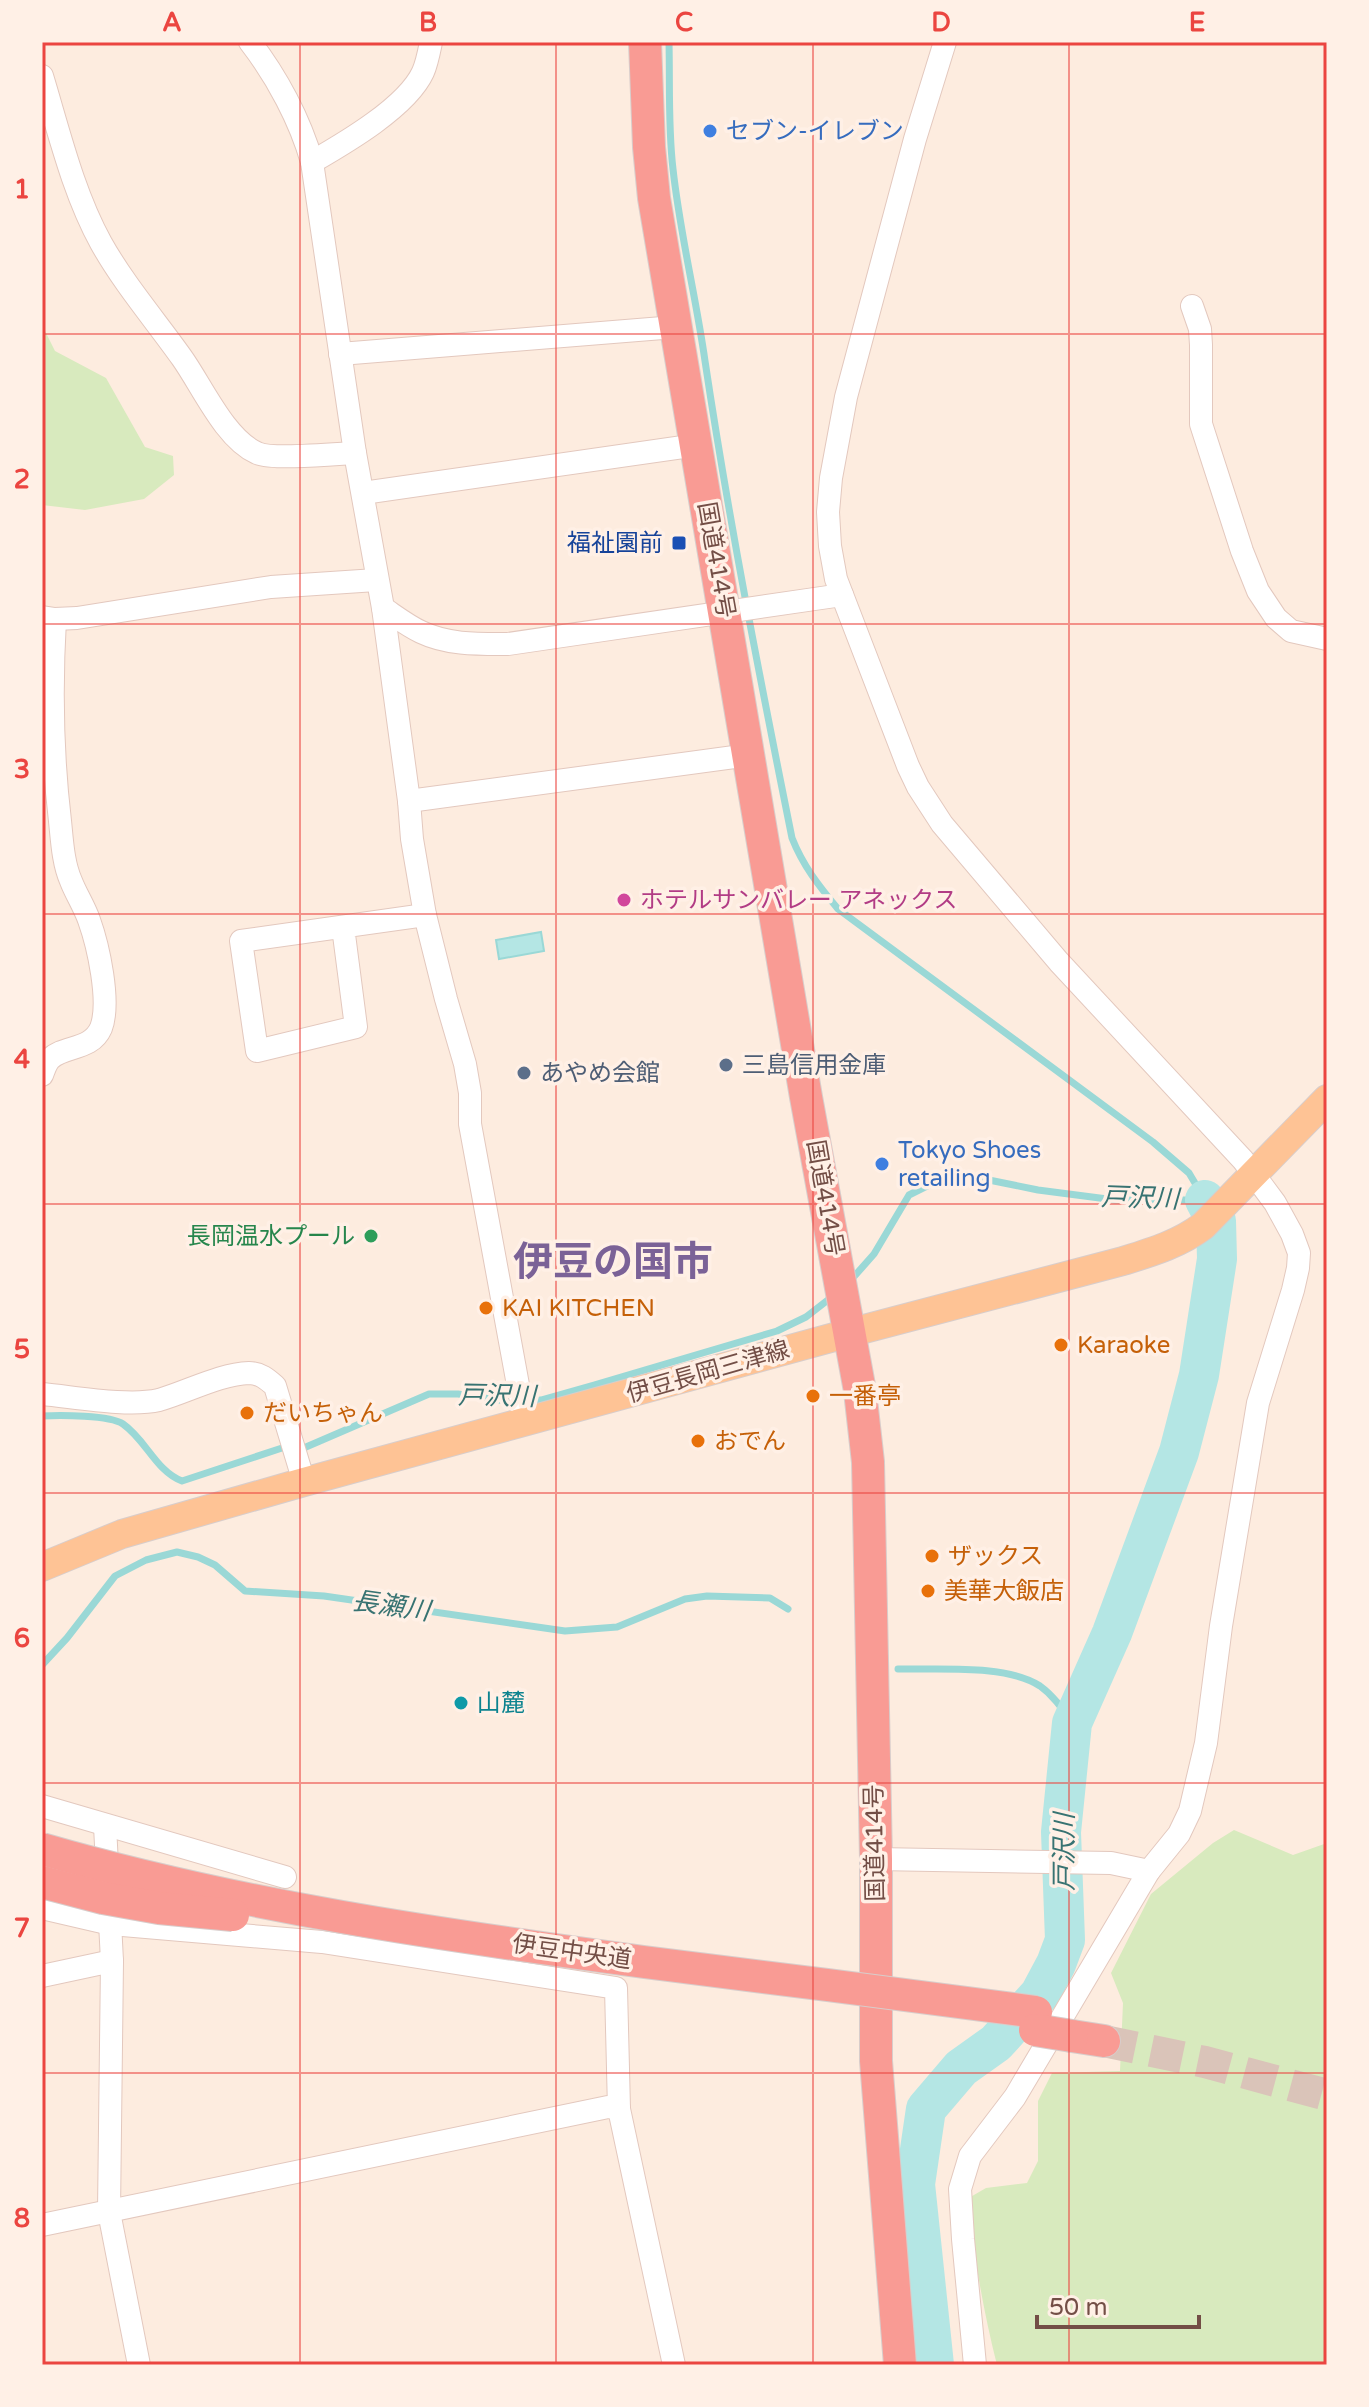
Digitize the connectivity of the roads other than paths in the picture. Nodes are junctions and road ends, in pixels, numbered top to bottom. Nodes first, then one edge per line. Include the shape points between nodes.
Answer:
1 (250, 42) edge
2 (431, 42) edge
3 (645, 42) edge
4 (945, 42) edge
5 (42, 76) edge
6 (312, 162) junction
7 (1192, 306) dead end
8 (675, 327) junction
9 (340, 354) junction
10 (697, 445) junction
11 (355, 453) junction
12 (363, 493) junction
13 (376, 580) junction
14 (842, 595) junction
15 (383, 608) junction
16 (729, 612) junction
17 (49, 618) edge
18 (1327, 639) edge
19 (47, 708) edge
20 (749, 755) junction
21 (409, 801) junction
22 (425, 915) junction
23 (343, 927) junction
24 (42, 1075) edge
25 (1327, 1099) edge
26 (1254, 1173) junction
27 (849, 1333) junction
28 (42, 1394) edge
29 (525, 1423) junction
30 (304, 1482) junction
31 (42, 1567) edge
32 (42, 1806) edge
33 (105, 1826) junction
34 (42, 1828) edge
35 (42, 1849) edge
36 (876, 1859) junction
37 (42, 1862) edge
38 (1149, 1871) junction
39 (285, 1877) dead end
40 (42, 1882) edge
41 (42, 1908) edge
42 (328, 1915) junction
43 (288, 1920) junction
44 (111, 1924) junction
45 (112, 1961) junction
46 (42, 1976) edge
47 (1037, 2021) junction
48 (1091, 2030) tunnel mouth
49 (619, 2109) junction
50 (109, 2212) junction
51 (42, 2225) edge
52 (139, 2365) edge
53 (674, 2365) edge
54 (900, 2365) edge
55 (975, 2365) edge

1 - 6 street via 294,115
2 - 6 street via 423,73 408,93 350,140
3 - 8 highway, 国道414号 via 654,198
4 - 14 street via 836,447 828,512
5 - 11 street via 100,242 221,420 258,454
6 - 9 street
7 - 18 street via 1200,329 1201,424 1252,578 1276,618 1291,631
8 - 9 street
8 - 10 highway, 国道414号
9 - 11 street
10 - 12 street
10 - 16 highway, 国道414号
11 - 12 street
12 - 13 street
13 - 15 street
13 - 17 street via 271,587
14 - 16 street
14 - 26 street via 908,766 942,824 1059,962
15 - 16 street via 439,639 508,644
15 - 21 street
16 - 20 highway, 国道414号
17 - 19 street
19 - 24 street via 68,872 97,946 104,1012 91,1041 52,1057
20 - 21 street
20 - 27 highway, 国道414号
21 - 22 street
22 - 23 street
22 - 29 street via 465,1064 475,1152
23 - 23 street via 241,941 257,1051 356,1027
25 - 26 main road, 伊豆長岡三津線
26 - 27 main road, 伊豆長岡三津線 via 1203,1226 1166,1248
26 - 38 street via 1292,1234 1298,1268 1258,1403 1206,1743 1190,1811
27 - 29 main road, 伊豆長岡三津線
27 - 36 highway, 国道414号 via 868,1462
28 - 30 street via 134,1402 157,1400 235,1375 263,1375 275,1386
29 - 30 main road, 伊豆長岡三津線
30 - 31 main road, 伊豆長岡三津線 via 122,1534
32 - 33 street
33 - 39 street
33 - 44 street
34 - 42 highway, bridge via 267,1891
35 - 42 highway, 伊豆中央道, bridge via 193,1888
36 - 38 street via 1111,1863
36 - 54 highway, 国道414号 via 876,2061
37 - 43 highway, 伊豆中央道
38 - 55 street via 1015,2097 970,2156 960,2189
40 - 43 highway, bridge via 159,1908
41 - 44 street
42 - 47 highway, 伊豆中央道, bridge
43 - 47 highway, 伊豆中央道 via 544,1961
44 - 45 street
44 - 49 street via 322,1942 616,1988
45 - 46 street
45 - 50 street
47 - 48 highway, 伊豆中央道, bridge
49 - 50 street via 608,2107
49 - 53 street
50 - 51 street
50 - 52 street

